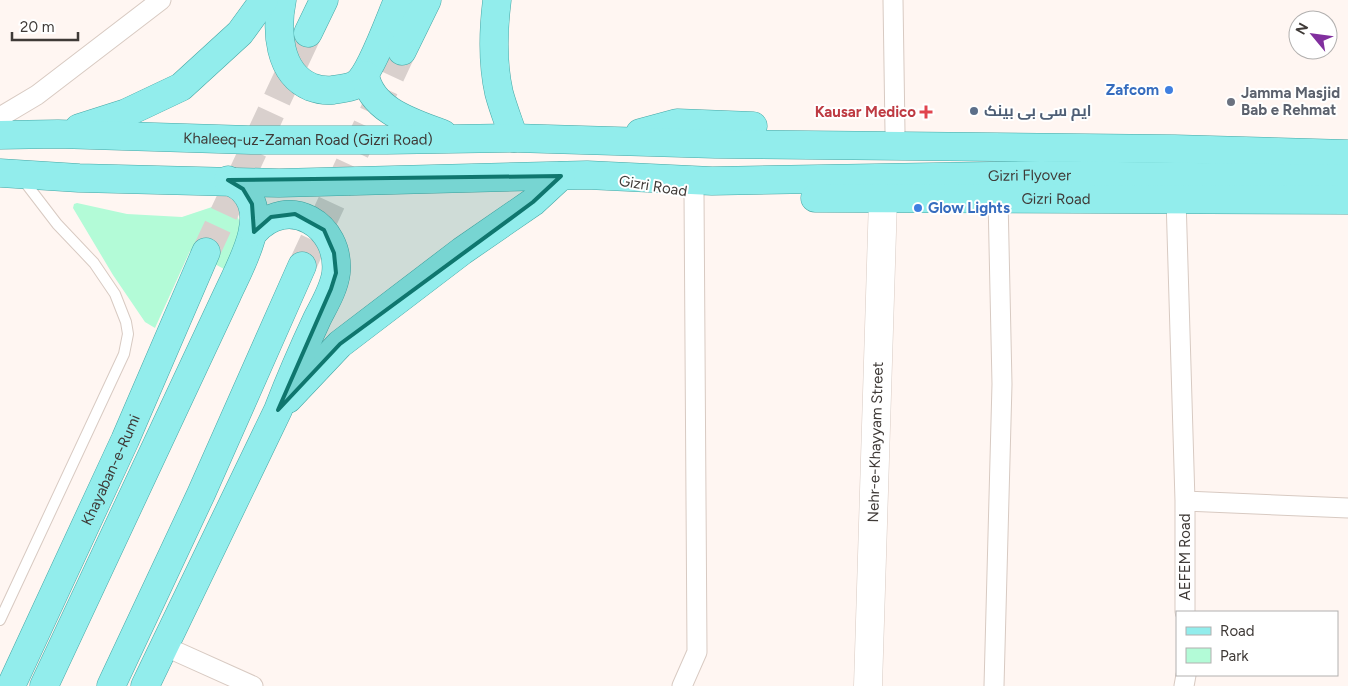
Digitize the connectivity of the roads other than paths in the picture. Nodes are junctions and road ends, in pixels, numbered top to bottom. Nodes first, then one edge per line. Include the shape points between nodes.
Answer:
1 (161, 0) edge
2 (264, 0) edge
3 (282, 0) edge
4 (324, 0) edge
5 (398, 0) edge
6 (427, 0) edge
7 (497, 0) edge
8 (893, 0) edge
9 (308, 33) tunnel mouth
10 (402, 51) tunnel mouth
11 (365, 75) junction
12 (0, 117) edge
13 (895, 131) junction
14 (58, 134) junction
15 (0, 135) edge
16 (514, 138) junction
17 (455, 139) junction
18 (614, 140) junction
19 (1348, 140) edge
20 (1348, 154) edge
21 (9, 174) edge
22 (574, 176) junction
23 (1348, 179) edge
24 (228, 180) junction
25 (703, 187) junction
26 (998, 198) junction
27 (1176, 198) junction
28 (883, 199) junction
29 (1348, 200) edge
30 (254, 232) junction
31 (206, 252) tunnel mouth
32 (302, 266) tunnel mouth
33 (278, 410) junction
34 (1184, 501) junction
35 (1348, 508) edge
36 (1185, 611) edge
37 (0, 620) edge
38 (164, 646) junction
39 (11, 686) edge
40 (44, 686) edge
41 (111, 686) edge
42 (145, 686) edge
43 (253, 686) edge
44 (682, 686) edge
45 (868, 686) edge
46 (994, 686) edge

1 - 12 street via 37,95
2 - 14 main road via 240,33 181,87 126,113
3 - 11 main road via 278,19 281,42 292,75 322,91 355,85
4 - 9 main road
5 - 11 main road
6 - 10 main road
7 - 16 main road via 494,61 499,94
8 - 13 street
11 - 17 main road via 375,96 387,109
13 - 18 main road via 677,123
13 - 19 main road
14 - 15 main road, Khaleeq-uz-Zaman Road (Gizri Road)
14 - 17 main road, Khaleeq-uz-Zaman Road (Gizri Road) via 251,140
16 - 17 main road, Khaleeq-uz-Zaman Road (Gizri Road)
16 - 18 main road, Khaleeq-uz-Zaman Road (Gizri Road)
18 - 20 main road, Gizri Flyover
21 - 24 main road
21 - 37 lane via 94,263 115,294 128,334 124,354
22 - 24 main road via 279,183
22 - 25 main road, Gizri Road
22 - 33 main road via 462,251 340,344
23 - 25 main road, Gizri Flyover via 1041,175
24 - 30 main road via 243,189 252,204
25 - 28 main road, Gizri Road via 720,196
25 - 44 street via 697,652
26 - 27 main road, Gizri Road
26 - 28 main road, Gizri Road
26 - 46 street via 1002,384
27 - 29 main road, Gizri Road
27 - 34 street, AEFEM Road
28 - 45 street, Nehr-e-Khayyam Street
30 - 33 main road via 262,222 272,217 294,214 324,230 334,253 336,273 331,290
30 - 40 main road
31 - 39 main road, Khayaban-e-Rumi
32 - 41 main road
33 - 38 main road
34 - 35 street
34 - 36 street, AEFEM Road
38 - 42 main road
38 - 43 street

